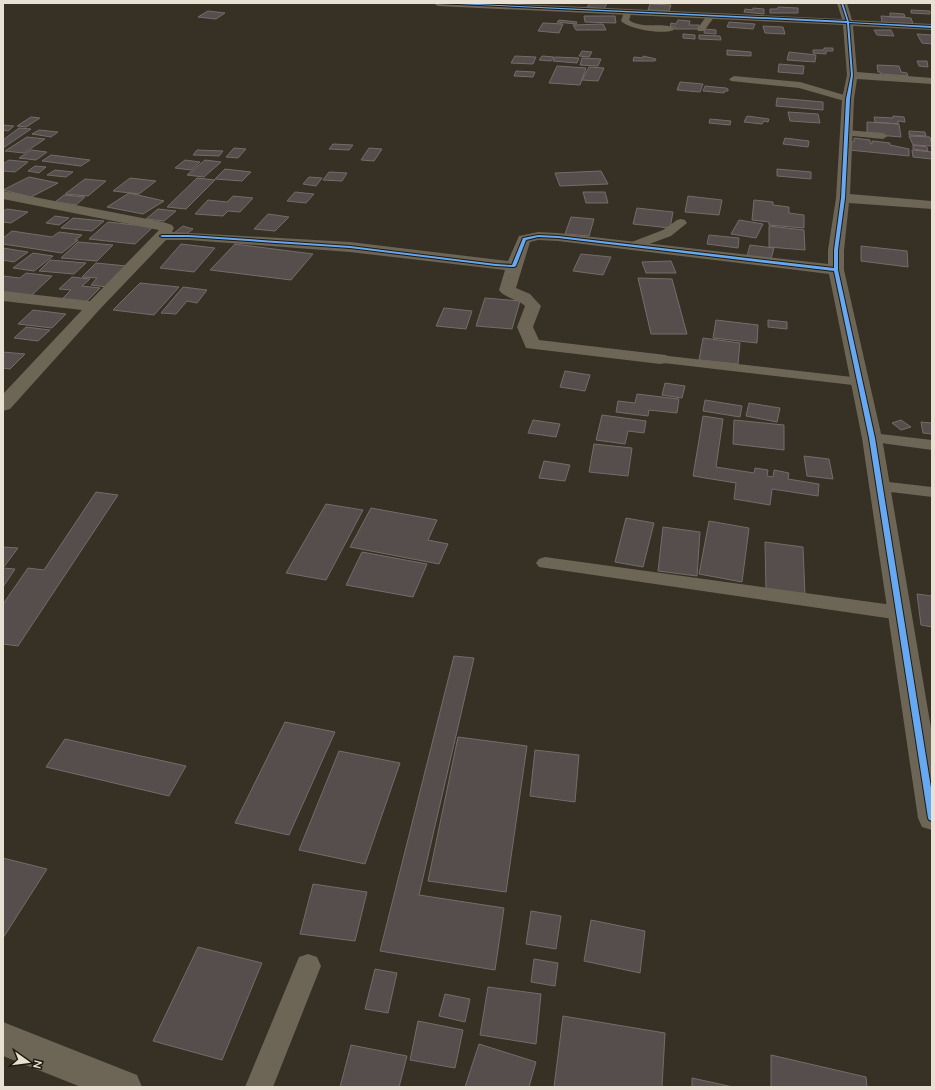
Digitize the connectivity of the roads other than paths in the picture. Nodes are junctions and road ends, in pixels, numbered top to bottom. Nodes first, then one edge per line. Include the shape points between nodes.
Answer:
1 (438, 3) edge
2 (842, 3) edge
3 (628, 11) junction
4 (711, 16) junction
5 (848, 22) junction
6 (932, 27) edge
7 (671, 29) dead end
8 (702, 29) dead end
9 (852, 75) junction
10 (734, 79) dead end
11 (932, 80) edge
12 (848, 99) junction
13 (846, 133) junction
14 (883, 136) dead end
15 (3, 195) edge
16 (843, 198) junction
17 (932, 205) edge
18 (681, 223) dead end
19 (162, 236) junction
20 (634, 246) junction
21 (514, 266) junction
22 (836, 270) junction
23 (3, 296) edge
24 (94, 306) junction
25 (660, 359) joint
26 (860, 382) junction
27 (3, 405) edge
28 (872, 438) junction
29 (932, 445) edge
30 (880, 486) junction
31 (932, 492) edge
32 (545, 563) dead end
33 (900, 614) junction
34 (932, 818) edge
35 (308, 966) dead end
36 (3, 1039) edge
37 (125, 1087) edge
38 (259, 1087) edge

1 - 3 street
2 - 5 street
3 - 4 street
3 - 7 lane via 625,21 632,26
4 - 5 street
4 - 8 lane
5 - 6 street
5 - 9 street
9 - 11 street
9 - 12 street
10 - 12 lane via 800,85
12 - 13 street
13 - 14 lane
13 - 16 street
15 - 19 street via 162,226 167,228
16 - 17 street
16 - 22 street
18 - 20 lane via 667,233
19 - 21 street via 350,247
19 - 24 street
20 - 21 street via 558,237 524,238
20 - 22 street
21 - 25 street via 507,290 525,297 534,306 525,327 532,344
22 - 26 street
23 - 24 street
24 - 27 street
25 - 26 lane
26 - 28 street
28 - 29 lane
28 - 30 street
30 - 31 lane
30 - 33 street
32 - 33 lane
33 - 34 street
35 - 38 lane
36 - 37 street

